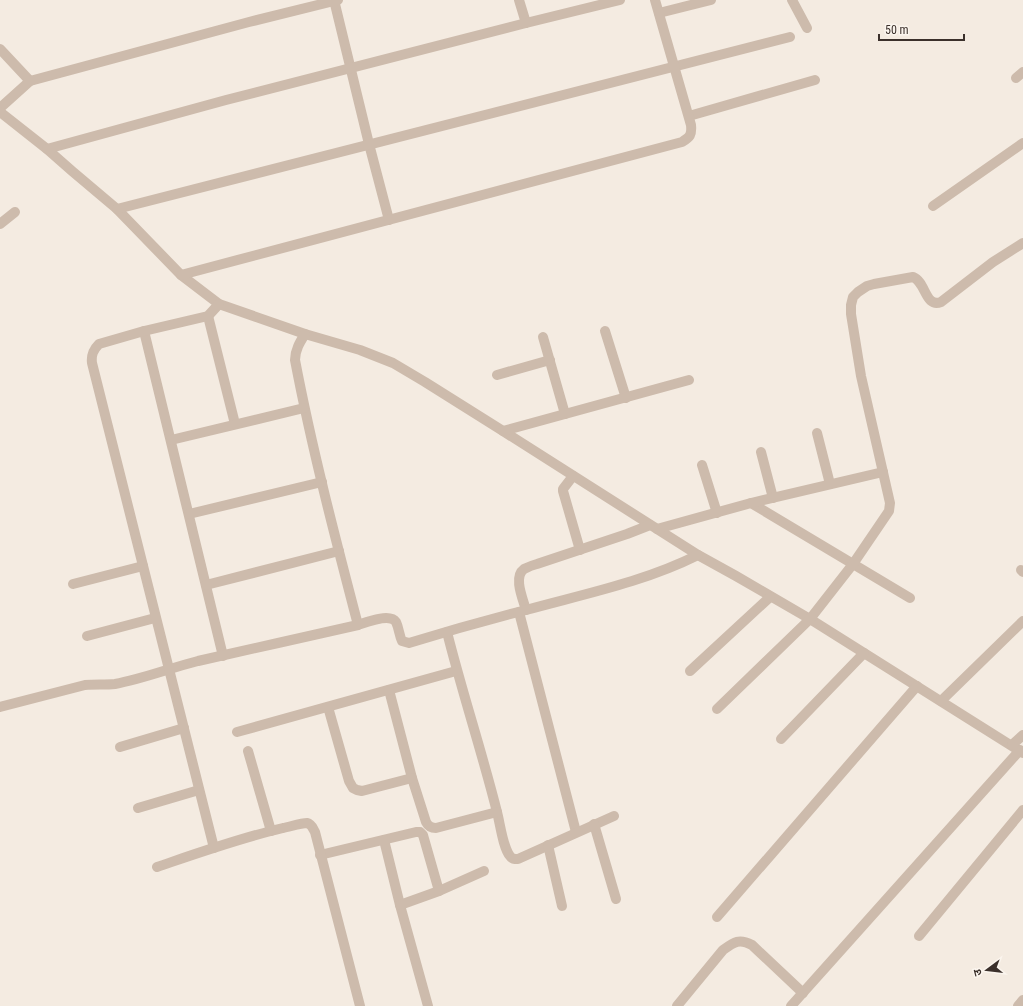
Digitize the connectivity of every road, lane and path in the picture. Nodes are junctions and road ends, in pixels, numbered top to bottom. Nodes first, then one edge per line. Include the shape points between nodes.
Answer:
1 (335, 0) edge
2 (519, 0) edge
3 (620, 0) edge
4 (655, 0) edge
5 (710, 0) edge
6 (792, 0) edge
7 (659, 13) junction
8 (526, 23) junction
9 (807, 28) dead end
10 (790, 37) dead end
11 (0, 49) edge
12 (674, 67) junction
13 (351, 68) junction
14 (815, 80) dead end
15 (30, 81) junction
16 (0, 108) edge
17 (0, 112) edge
18 (689, 116) junction
19 (1023, 143) edge
20 (369, 144) junction
21 (47, 149) junction
22 (933, 206) dead end
23 (117, 209) junction
24 (15, 212) dead end
25 (389, 220) junction
26 (0, 224) edge
27 (1023, 243) edge
28 (181, 275) junction
29 (218, 304) junction
30 (208, 316) junction
31 (144, 331) junction
32 (605, 331) dead end
33 (305, 334) junction
34 (543, 337) dead end
35 (550, 360) junction
36 (497, 375) dead end
37 (689, 380) dead end
38 (626, 398) junction
39 (304, 408) junction
40 (564, 414) junction
41 (235, 424) junction
42 (503, 431) junction
43 (817, 433) dead end
44 (171, 440) junction
45 (761, 452) dead end
46 (702, 464) dead end
47 (883, 472) junction
48 (573, 476) junction
49 (322, 482) junction
50 (830, 484) junction
51 (773, 498) junction
52 (752, 503) junction
53 (717, 513) junction
54 (189, 514) junction
55 (654, 527) junction
56 (580, 550) junction
57 (339, 551) junction
58 (698, 555) junction
59 (853, 564) junction
60 (143, 566) junction
61 (73, 584) dead end
62 (206, 585) junction
63 (770, 597) junction
64 (910, 598) dead end
65 (523, 611) junction
66 (155, 618) junction
67 (810, 619) junction
68 (1023, 621) edge
69 (358, 625) junction
70 (447, 632) junction
71 (87, 636) dead end
72 (864, 653) junction
73 (223, 656) junction
74 (169, 670) junction
75 (456, 671) junction
76 (690, 671) dead end
77 (917, 686) junction
78 (389, 690) junction
79 (941, 701) junction
80 (0, 707) edge
81 (328, 707) junction
82 (718, 709) dead end
83 (184, 728) junction
84 (237, 732) dead end
85 (1023, 735) edge
86 (781, 739) dead end
87 (120, 747) dead end
88 (1018, 749) edge
89 (248, 751) dead end
90 (412, 778) junction
91 (200, 790) junction
92 (138, 808) dead end
93 (1023, 810) edge
94 (497, 812) junction
95 (614, 816) dead end
96 (594, 824) junction
97 (271, 831) junction
98 (576, 832) junction
99 (384, 840) junction
100 (548, 846) junction
101 (214, 848) junction
102 (320, 855) junction
103 (157, 867) dead end
104 (484, 870) dead end
105 (439, 891) junction
106 (616, 899) dead end
107 (400, 905) junction
108 (562, 906) dead end
109 (716, 917) dead end
110 (919, 936) dead end
111 (803, 993) junction
112 (1023, 1000) edge
113 (360, 1006) edge
114 (428, 1006) edge
115 (677, 1006) edge
116 (791, 1006) edge
117 (1018, 1006) edge

1 - 13 street
1 - 15 street
2 - 8 street
3 - 8 street
4 - 7 street
5 - 7 street
6 - 9 street
7 - 12 street
8 - 13 street
10 - 12 street
11 - 15 street
12 - 18 street
12 - 20 street
13 - 20 street
13 - 21 street
14 - 18 street
15 - 16 street
17 - 21 street
18 - 25 street via 692,132 676,145
19 - 22 street
20 - 23 street
20 - 25 street
21 - 23 street
23 - 28 street
24 - 26 street
25 - 28 street
27 - 47 street via 938,303 931,302 919,280 914,277 866,286 853,297 851,314 861,376
28 - 29 street
29 - 30 street
29 - 33 street
30 - 31 street
30 - 41 street
31 - 44 street
31 - 60 street via 99,344 91,358
32 - 38 street
33 - 39 street via 295,355
33 - 42 street via 360,350 393,363
34 - 35 street
35 - 36 street
35 - 40 street
37 - 38 street
38 - 40 street
39 - 41 street
39 - 49 street
40 - 42 street
41 - 44 street
42 - 48 street
43 - 50 street
44 - 54 street
45 - 51 street
46 - 53 street
47 - 50 street
47 - 59 street via 890,511
48 - 55 street
48 - 56 street via 562,491
49 - 54 street
49 - 57 street
50 - 51 street
51 - 52 street
52 - 53 street
52 - 59 street
53 - 55 street
54 - 62 street
55 - 56 street
55 - 58 street
56 - 65 street via 521,572 519,583
57 - 62 street
57 - 69 street
58 - 63 street
58 - 65 street via 644,578
59 - 64 street
59 - 67 street
60 - 61 street
60 - 66 street
62 - 73 street
63 - 67 street
63 - 76 street
65 - 70 street
65 - 98 street
66 - 71 street
66 - 74 street
67 - 72 street
67 - 82 street
68 - 79 street
69 - 70 street via 380,619 393,619 402,641 409,643
69 - 73 street
70 - 75 street
72 - 77 street
72 - 86 street
73 - 74 street
74 - 80 street via 115,684 85,685
74 - 83 street
75 - 78 street
75 - 94 street
77 - 79 street
77 - 109 street
78 - 81 street
78 - 90 street
79 - 88 street
81 - 84 street
81 - 90 street via 353,788 362,792
83 - 87 street
83 - 91 street
85 - 88 street
88 - 111 street
89 - 97 street
90 - 94 street via 428,826 436,828
91 - 92 street
91 - 101 street
93 - 110 street
94 - 100 street via 506,849 512,859 518,859
95 - 96 street
96 - 98 street
96 - 106 street
97 - 101 street
97 - 102 street via 310,824 315,832
98 - 100 street
99 - 102 street
99 - 105 street via 419,831 422,833
99 - 107 street
100 - 108 street
101 - 103 street
102 - 113 street
104 - 105 street
105 - 107 street
107 - 114 street
111 - 115 street via 752,945 738,941 723,950
111 - 116 street
112 - 117 street

